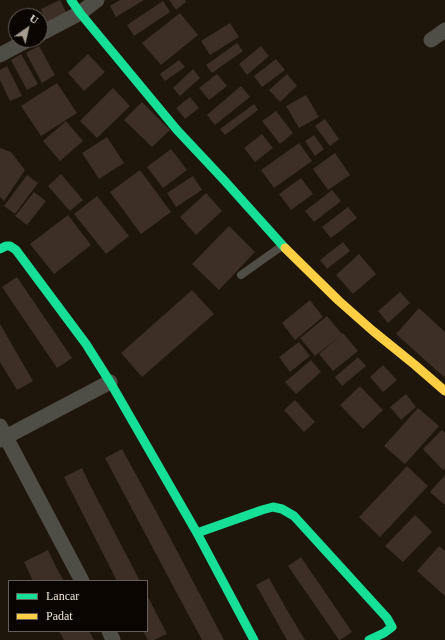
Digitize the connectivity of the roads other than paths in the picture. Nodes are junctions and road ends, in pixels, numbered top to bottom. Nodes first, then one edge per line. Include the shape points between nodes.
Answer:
1 (71, 0) edge
2 (97, 0) edge
3 (80, 13) junction
4 (48, 30) edge
5 (445, 30) edge
6 (431, 40) dead end
7 (13, 48) edge
8 (0, 55) edge
9 (283, 246) junction
10 (0, 249) edge
11 (241, 275) dead end
12 (110, 382) junction
13 (445, 391) edge
14 (2, 434) edge
15 (197, 533) junction
16 (81, 580) edge
17 (254, 640) edge
18 (369, 640) edge

1 - 3 street
2 - 3 street
3 - 4 street
3 - 9 street via 177,130
5 - 6 street
7 - 8 street
9 - 11 lane
9 - 13 street via 373,332
10 - 12 street via 10,246 16,250 86,344
12 - 14 street
12 - 15 street
14 - 16 street
15 - 17 street
15 - 18 street via 272,507 294,516 387,618 392,627

